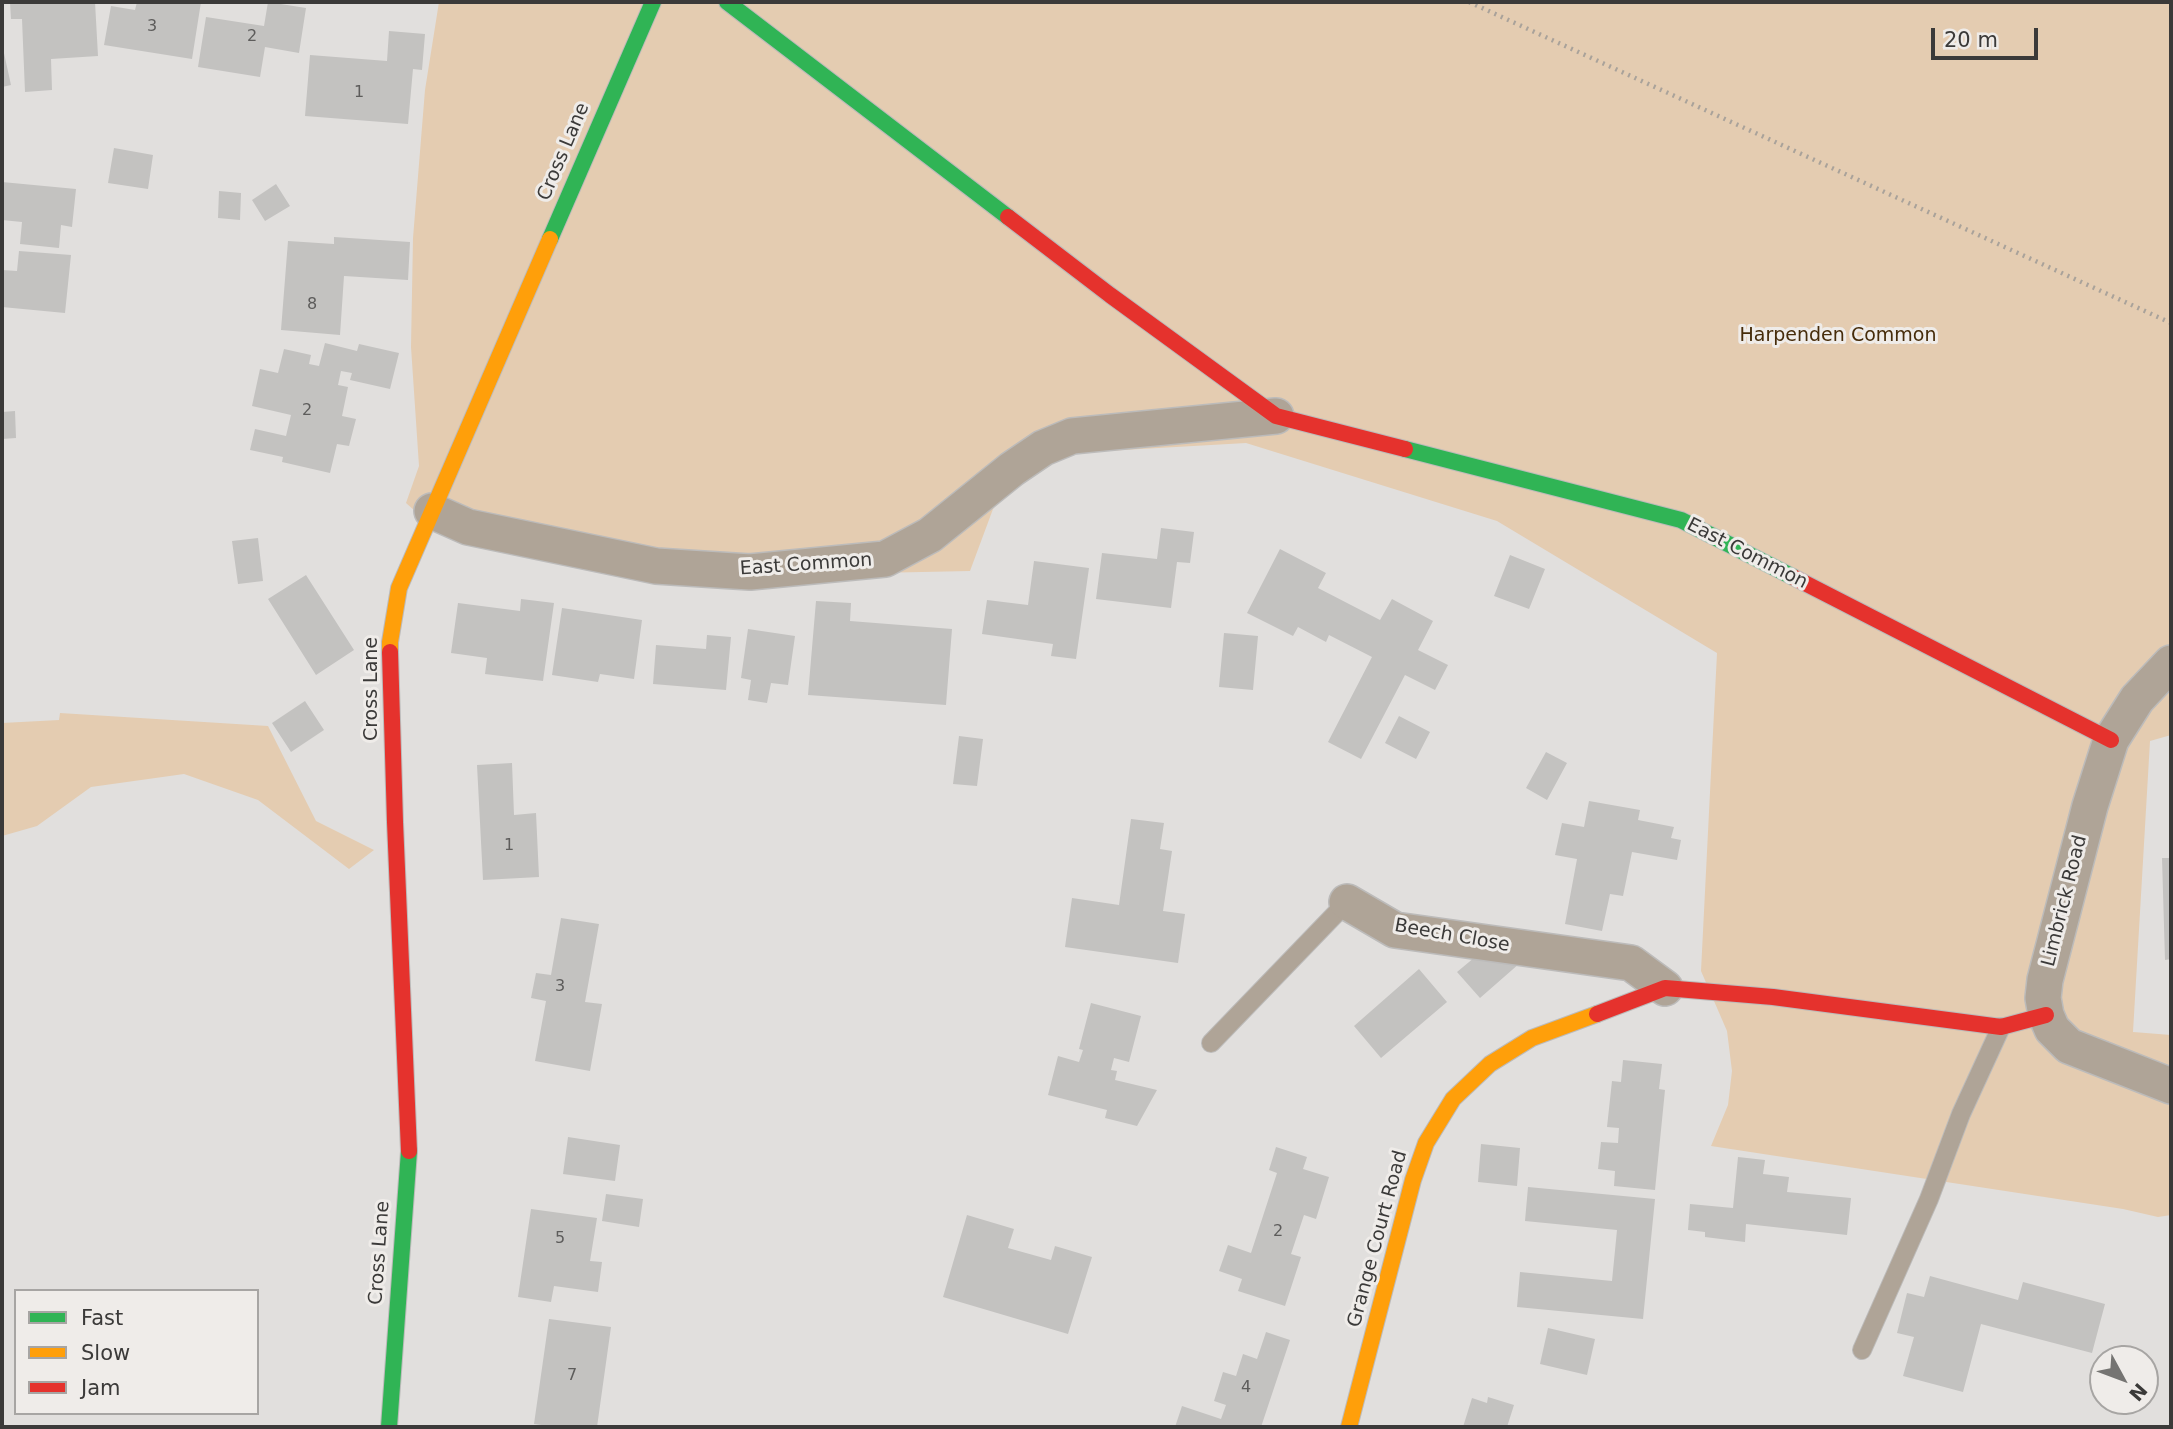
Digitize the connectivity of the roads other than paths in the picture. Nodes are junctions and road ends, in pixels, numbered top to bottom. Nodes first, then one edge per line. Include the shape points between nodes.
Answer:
1 (653, 2) edge
2 (727, 2) edge
3 (1276, 416) junction
4 (432, 511) junction
5 (2171, 663) edge
6 (2110, 740) junction
7 (1347, 902) joint
8 (1665, 988) junction
9 (2046, 1015) junction
10 (2001, 1027) junction
11 (1211, 1043) dead end
12 (2171, 1086) edge
13 (1862, 1350) dead end
14 (389, 1427) edge
15 (1349, 1427) edge

1 - 4 street, Cross Lane
2 - 3 street, East Common
3 - 4 street, East Common via 1072,436 1032,455 930,536 885,559 750,572 656,566 468,527
3 - 6 street, East Common via 1681,520
4 - 14 street, Cross Lane via 399,588 390,642 409,1150
5 - 6 street, Limbrick Road via 2137,699
6 - 9 street, Limbrick Road via 2045,980
7 - 8 street, Beech Close via 1395,930 1631,963
7 - 11 lane, Beech Close
8 - 10 street via 1773,997
8 - 15 street, Grange Court Road via 1532,1038 1490,1064 1453,1099 1426,1143 1413,1180
9 - 10 street
9 - 12 street via 2052,1029 2069,1046
10 - 13 lane

